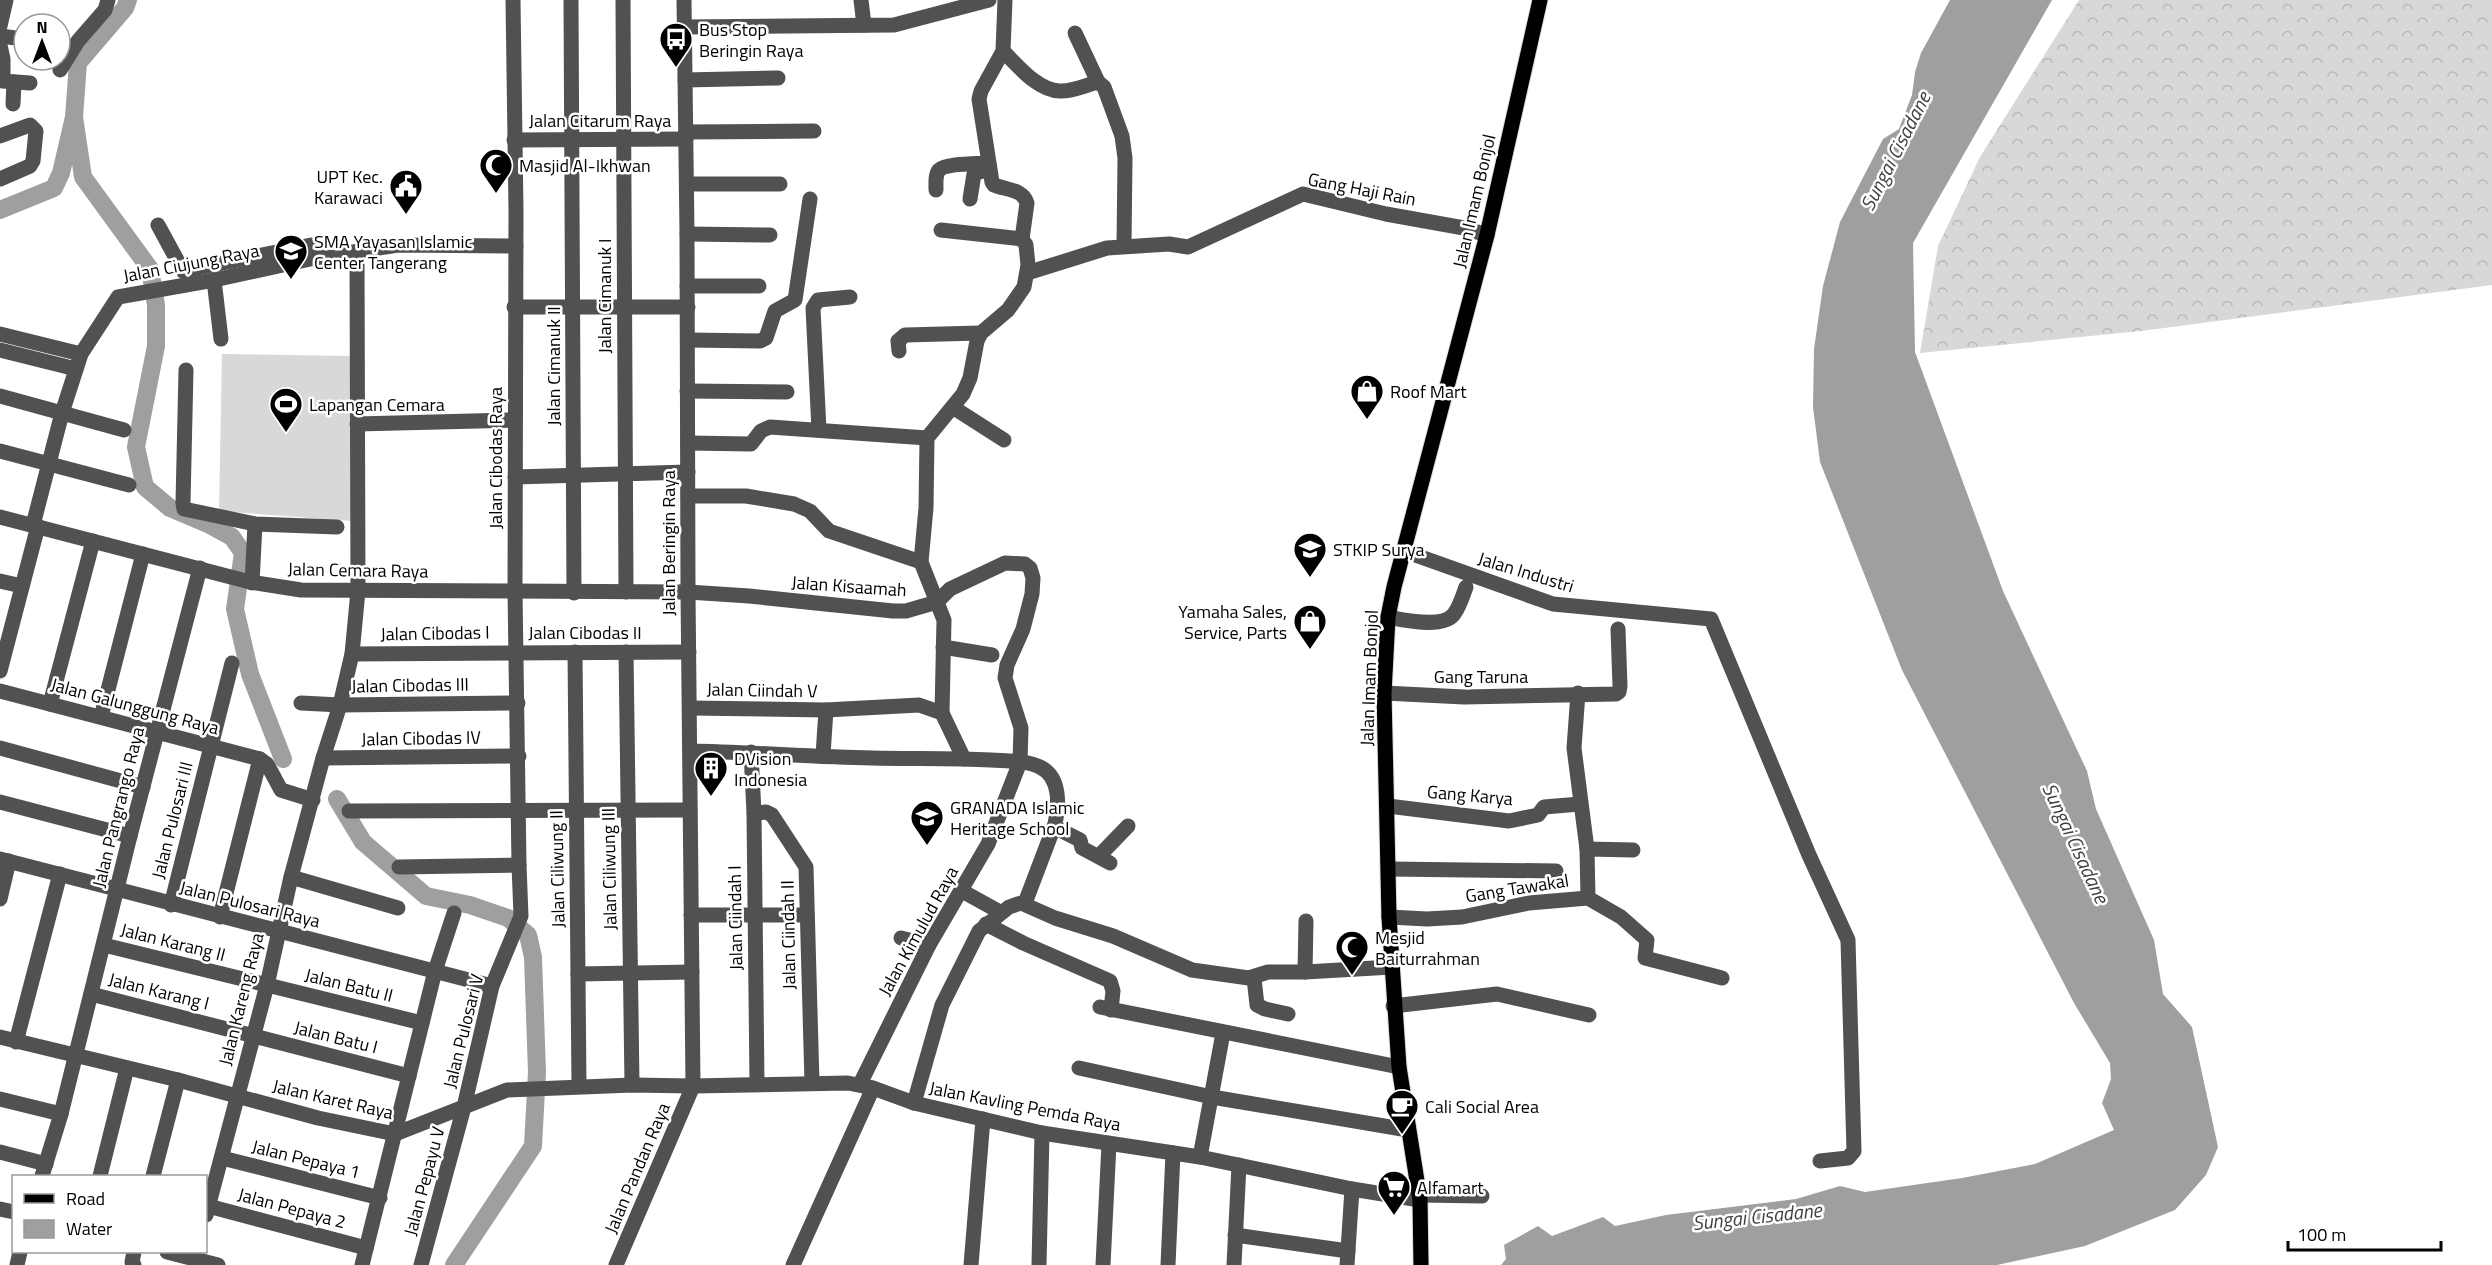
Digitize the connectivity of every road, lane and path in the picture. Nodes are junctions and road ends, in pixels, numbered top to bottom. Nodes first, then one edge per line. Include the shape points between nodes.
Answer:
1 (6, 0) edge
2 (108, 0) edge
3 (513, 0) edge
4 (572, 0) edge
5 (623, 0) edge
6 (684, 0) edge
7 (861, 0) edge
8 (989, 0) edge
9 (1005, 0) edge
10 (1540, 0) edge
11 (864, 25) junction
12 (0, 26) edge
13 (684, 27) junction
14 (1075, 33) dead end
15 (72, 42) edge
16 (78, 42) junction
17 (0, 45) edge
18 (72, 51) edge
19 (1003, 51) junction
20 (778, 78) dead end
21 (685, 80) junction
22 (14, 82) junction
23 (1098, 82) junction
24 (30, 83) dead end
25 (13, 104) dead end
26 (814, 130) dead end
27 (0, 136) edge
28 (686, 136) junction
29 (571, 139) junction
30 (623, 139) junction
31 (514, 140) junction
32 (989, 166) junction
33 (0, 178) edge
34 (687, 184) junction
35 (780, 184) dead end
36 (936, 190) dead end
37 (810, 199) dead end
38 (970, 199) dead end
39 (158, 225) dead end
40 (941, 230) dead end
41 (687, 234) junction
42 (770, 235) dead end
43 (1487, 236) junction
44 (1022, 239) junction
45 (516, 246) junction
46 (1124, 246) junction
47 (357, 253) junction
48 (315, 258) junction
49 (1028, 273) junction
50 (214, 280) junction
51 (182, 281) junction
52 (687, 286) junction
53 (759, 286) dead end
54 (850, 297) dead end
55 (624, 307) junction
56 (688, 307) junction
57 (514, 308) junction
58 (572, 308) junction
59 (981, 333) junction
60 (0, 334) edge
61 (221, 339) dead end
62 (688, 340) junction
63 (0, 350) edge
64 (899, 351) dead end
65 (81, 354) junction
66 (76, 369) junction
67 (186, 370) dead end
68 (687, 391) junction
69 (786, 392) dead end
70 (0, 396) edge
71 (954, 408) junction
72 (62, 413) junction
73 (515, 420) junction
74 (357, 423) junction
75 (124, 430) dead end
76 (819, 430) junction
77 (927, 438) junction
78 (1004, 440) dead end
79 (688, 443) junction
80 (0, 451) edge
81 (49, 464) junction
82 (688, 472) junction
83 (573, 474) junction
84 (625, 474) junction
85 (515, 477) junction
86 (129, 485) dead end
87 (688, 496) junction
88 (0, 516) edge
89 (255, 524) junction
90 (35, 526) junction
91 (337, 527) dead end
92 (93, 541) junction
93 (1404, 551) junction
94 (143, 554) junction
95 (921, 562) junction
96 (200, 568) junction
97 (1030, 568) joint
98 (0, 581) edge
99 (251, 582) junction
100 (22, 586) junction
101 (1466, 587) dead end
102 (358, 591) junction
103 (515, 591) junction
104 (626, 592) junction
105 (688, 592) junction
106 (574, 593) junction
107 (937, 602) junction
108 (1388, 617) junction
109 (1618, 629) dead end
110 (5, 634) edge
111 (943, 647) junction
112 (518, 652) junction
113 (575, 652) junction
114 (626, 652) junction
115 (689, 652) junction
116 (352, 654) junction
117 (992, 655) dead end
118 (232, 663) dead end
119 (0, 671) edge
120 (0, 691) edge
121 (1384, 693) junction
122 (1578, 693) junction
123 (301, 703) dead end
124 (518, 703) junction
125 (50, 704) junction
126 (340, 705) junction
127 (690, 708) junction
128 (826, 710) junction
129 (942, 713) junction
130 (100, 717) junction
131 (157, 732) junction
132 (211, 746) junction
133 (0, 748) edge
134 (690, 751) junction
135 (751, 752) junction
136 (823, 755) junction
137 (519, 756) junction
138 (260, 759) junction
139 (964, 759) junction
140 (1020, 762) junction
141 (322, 766) junction
142 (143, 787) junction
143 (311, 799) junction
144 (0, 802) edge
145 (1580, 804) junction
146 (1388, 806) junction
147 (576, 810) junction
148 (627, 810) junction
149 (690, 810) junction
150 (349, 811) dead end
151 (519, 811) junction
152 (754, 813) junction
153 (1128, 826) dead end
154 (1054, 827) junction
155 (130, 836) junction
156 (1587, 849) junction
157 (1634, 850) dead end
158 (5, 860) edge
159 (519, 865) junction
160 (399, 867) dead end
161 (1389, 868) junction
162 (1556, 871) dead end
163 (60, 874) junction
164 (291, 877) junction
165 (118, 890) junction
166 (962, 891) junction
167 (0, 898) edge
168 (1588, 898) junction
169 (1025, 903) junction
170 (171, 905) junction
171 (398, 908) dead end
172 (1000, 912) junction
173 (454, 913) dead end
174 (521, 915) joint
175 (691, 915) junction
176 (754, 915) junction
177 (807, 915) junction
178 (220, 917) junction
179 (1389, 917) junction
180 (1306, 921) dead end
181 (986, 924) junction
182 (279, 931) junction
183 (902, 938) dead end
184 (104, 945) junction
185 (928, 945) junction
186 (1392, 967) junction
187 (435, 971) junction
188 (692, 972) junction
189 (1305, 972) junction
190 (630, 973) junction
191 (578, 974) junction
192 (1254, 978) junction
193 (1722, 978) dead end
194 (267, 985) junction
195 (492, 986) junction
196 (91, 994) junction
197 (1393, 1006) junction
198 (1288, 1014) dead end
199 (1589, 1014) dead end
200 (422, 1023) junction
201 (1223, 1033) junction
202 (253, 1036) junction
203 (0, 1037) edge
204 (16, 1042) junction
205 (75, 1056) junction
206 (1399, 1066) junction
207 (127, 1068) junction
208 (1079, 1068) dead end
209 (409, 1076) junction
210 (178, 1080) junction
211 (812, 1083) junction
212 (757, 1084) junction
213 (632, 1085) junction
214 (579, 1086) junction
215 (693, 1086) junction
216 (866, 1086) junction
217 (237, 1095) junction
218 (1212, 1097) junction
219 (0, 1099) edge
220 (914, 1103) junction
221 (464, 1107) junction
222 (61, 1114) junction
223 (983, 1119) junction
224 (1408, 1130) junction
225 (1042, 1133) junction
226 (395, 1134) junction
227 (1109, 1144) junction
228 (0, 1152) edge
229 (1173, 1153) junction
230 (1200, 1157) junction
231 (222, 1158) junction
232 (1820, 1161) dead end
233 (1239, 1165) junction
234 (44, 1170) edge
235 (100, 1175) edge
236 (153, 1175) edge
237 (1352, 1189) junction
238 (1482, 1196) dead end
239 (1419, 1197) junction
240 (380, 1198) junction
241 (207, 1211) edge
242 (1235, 1235) junction
243 (366, 1248) junction
244 (175, 1253) edge
245 (195, 1258) edge
246 (1348, 1258) edge
247 (796, 1264) edge
248 (218, 1265) edge
249 (362, 1265) edge
250 (421, 1265) edge
251 (616, 1265) edge
252 (971, 1265) edge
253 (1038, 1265) edge
254 (1103, 1265) edge
255 (1168, 1265) edge
256 (1234, 1265) edge
257 (1421, 1265) edge

1 - 12 street
2 - 16 street via 105,10
3 - 31 street, Jalan Cibodas Raya
4 - 29 street, Jalan Cimanuk II
5 - 30 street, Jalan Cimanuk I
6 - 13 street, Jalan Beringin Raya
7 - 11 street
8 - 11 street via 894,26
9 - 19 street
10 - 43 main road, Jalan Imam Bonjol
11 - 13 street
13 - 21 street, Jalan Beringin Raya
14 - 23 street
15 - 16 street
16 - 18 street
17 - 22 street via 2,80
19 - 23 street via 1054,91
19 - 32 street via 980,94
20 - 21 street
21 - 28 street, Jalan Beringin Raya
22 - 24 street
22 - 25 street
23 - 46 street via 1104,87 1122,136
26 - 28 street, Jalan Citarum Raya
27 - 33 street via 30,125 36,131 30,166
28 - 30 street, Jalan Citarum Raya
28 - 34 street, Jalan Beringin Raya
29 - 30 street, Jalan Citarum Raya
29 - 31 street, Jalan Citarum Raya
29 - 58 street, Jalan Cimanuk II
30 - 55 street, Jalan Cimanuk I
31 - 45 street, Jalan Cibodas Raya
32 - 36 street via 946,166 936,176
32 - 38 street via 974,174
32 - 44 street via 994,185 1025,197
34 - 35 street
34 - 41 street, Jalan Beringin Raya
37 - 62 street via 795,300 775,311 766,338
39 - 51 street
40 - 44 street
41 - 42 street
41 - 52 street, Jalan Beringin Raya
43 - 46 street, Gang Haji Rain via 1303,194 1188,247
43 - 93 main road, Jalan Imam Bonjol
44 - 49 street via 1026,244
45 - 47 street, Jalan Ciujung Raya via 398,245
45 - 57 street, Jalan Cibodas Raya
46 - 49 street, Gang Haji Rain via 1088,253
47 - 48 street, Jalan Ciujung Raya
47 - 74 street
48 - 50 street, Jalan Ciujung Raya
48 - 51 street via 311,245
49 - 59 street via 1016,300
50 - 51 street, Jalan Ciujung Raya
50 - 61 street
51 - 65 street, Jalan Ciujung Raya via 118,297
52 - 53 street
52 - 56 street, Jalan Beringin Raya
54 - 76 street via 818,300 813,308
55 - 56 street
55 - 58 street
55 - 84 street, Jalan Cimanuk I
56 - 62 street, Jalan Beringin Raya
57 - 58 street
57 - 73 street, Jalan Cibodas Raya
58 - 83 street, Jalan Cimanuk II
59 - 64 street via 904,335 898,341
59 - 71 street via 970,378
60 - 65 street
62 - 68 street, Jalan Beringin Raya
63 - 66 street
65 - 66 street, Jalan Ciujung Raya
66 - 72 street, Jalan Ciujung Raya
67 - 89 street via 183,506 187,511
68 - 69 street
68 - 79 street, Jalan Beringin Raya
70 - 72 street
71 - 77 street
71 - 78 street
72 - 75 street
72 - 81 street, Jalan Ciujung Raya
73 - 74 street
73 - 85 street, Jalan Cibodas Raya
74 - 102 street
76 - 77 street
76 - 79 street via 770,427 761,431 751,444
77 - 95 street
79 - 82 street, Jalan Beringin Raya
80 - 81 street
81 - 86 street
81 - 90 street, Jalan Ciujung Raya
82 - 84 street
82 - 87 street, Jalan Beringin Raya
83 - 84 street
83 - 85 street
83 - 106 street, Jalan Cimanuk II
84 - 104 street, Jalan Cimanuk I
85 - 103 street, Jalan Cibodas Raya
87 - 95 street via 746,496 794,504 810,511 829,531
87 - 105 street, Jalan Beringin Raya
88 - 90 street, Jalan Cemara Raya
89 - 91 street
89 - 99 street
90 - 92 street, Jalan Cemara Raya
90 - 100 street, Jalan Ciujung Raya
92 - 94 street, Jalan Cemara Raya
92 - 125 street
93 - 108 main road, Jalan Imam Bonjol
93 - 232 street, Jalan Industri via 1553,604 1711,619 1848,940 1854,1151 1848,1158
94 - 96 street, Jalan Cemara Raya
94 - 130 street
95 - 107 street
96 - 99 street, Jalan Cemara Raya
96 - 131 street, Jalan Pangrango Raya
97 - 107 street, Jalan Kisaamah via 1005,563 950,589
97 - 140 street, Jalan Kimulud Raya via 1032,594 1005,678 1020,728
98 - 100 street
99 - 102 street, Jalan Cemara Raya via 288,590
100 - 110 street, Jalan Ciujung Raya
101 - 108 street via 1454,615 1447,620 1427,622
102 - 103 street, Jalan Cemara Raya
102 - 116 street
103 - 106 street, Jalan Cemara Raya
103 - 112 street, Jalan Cibodas Raya
104 - 105 street, Jalan Cemara Raya
104 - 106 street, Jalan Cemara Raya
105 - 107 street, Jalan Kisaamah via 893,611
105 - 115 street, Jalan Beringin Raya
107 - 111 street via 944,620
108 - 121 main road, Jalan Imam Bonjol
109 - 122 street, Gang Taruna via 1619,693
110 - 119 street, Jalan Ciujung Raya
111 - 117 street
111 - 129 street
112 - 113 street, Jalan Cibodas II
112 - 116 street, Jalan Cibodas I
112 - 124 street, Jalan Cibodas Raya
113 - 114 street, Jalan Cibodas II
113 - 147 street, Jalan Ciliwung II
114 - 115 street, Jalan Cibodas II
114 - 148 street, Jalan Ciliwung III
115 - 127 street, Jalan Beringin Raya
116 - 126 street
118 - 132 street, Jalan Pulosari III
120 - 125 street, Jalan Galunggung Raya
121 - 122 street, Gang Taruna via 1464,697
121 - 146 main road, Jalan Imam Bonjol
122 - 145 street via 1574,730
123 - 126 street, Jalan Cibodas III
124 - 126 street, Jalan Cibodas III
124 - 137 street, Jalan Cibodas Raya
125 - 130 street, Jalan Galunggung Raya
126 - 141 street
127 - 128 street, Jalan Ciindah V
127 - 134 street, Jalan Beringin Raya
128 - 129 street via 919,705
128 - 136 street, Jalan Ciindah V
129 - 139 street
130 - 131 street, Jalan Galunggung Raya
131 - 132 street, Jalan Galunggung Raya
131 - 142 street, Jalan Pangrango Raya
132 - 138 street, Jalan Galunggung Raya
132 - 170 street, Jalan Pulosari III
133 - 142 street
134 - 135 street
134 - 149 street, Jalan Beringin Raya
135 - 136 street
135 - 152 street, Jalan Ciindah I
136 - 139 street
137 - 141 street, Jalan Cibodas IV
137 - 151 street, Jalan Cibodas Raya
138 - 143 street via 267,764 280,789
138 - 178 street
139 - 140 street
140 - 154 street via 1041,767 1050,774 1058,812
140 - 166 street, Jalan Kimulud Raya via 998,823
141 - 143 street, Jalan Kareng Raya
142 - 155 street, Jalan Pangrango Raya
143 - 164 street, Jalan Kareng Raya
144 - 155 street
145 - 146 street, Gang Karya via 1544,807 1538,815 1509,821
145 - 156 street
146 - 161 main road, Jalan Imam Bonjol
147 - 148 street
147 - 151 street
147 - 191 street, Jalan Ciliwung II
148 - 149 street
148 - 190 street, Jalan Ciliwung III
149 - 175 street, Jalan Beringin Raya
150 - 151 street
151 - 159 street, Jalan Cibodas Raya
152 - 176 street, Jalan Ciindah I
152 - 177 street, Jalan Ciindah II via 772,815 805,864
153 - 154 street via 1105,859
154 - 169 street
155 - 165 street, Jalan Pangrango Raya
156 - 157 street
156 - 168 street
158 - 163 street, Jalan Pulosari Raya
158 - 167 street
159 - 160 street
159 - 174 street, Jalan Cibodas Raya
161 - 162 street
161 - 179 main road, Jalan Imam Bonjol
163 - 165 street, Jalan Pulosari Raya
163 - 204 street
164 - 171 street
164 - 182 street, Jalan Kareng Raya
165 - 170 street, Jalan Pulosari Raya
165 - 184 street, Jalan Pangrango Raya
166 - 172 street
166 - 185 street, Jalan Kimulud Raya
168 - 179 street, Gang Tawakal via 1529,903 1462,916
168 - 193 street, Gang Tawakal via 1621,917 1647,940 1646,958
169 - 172 street via 1013,904
169 - 192 street via 1181,967
170 - 178 street, Jalan Pulosari Raya
172 - 181 street
173 - 187 street
174 - 195 street, Jalan Pulosari V
175 - 176 street
175 - 188 street, Jalan Beringin Raya
176 - 177 street
176 - 212 street, Jalan Ciindah I
177 - 211 street, Jalan Ciindah II
178 - 182 street, Jalan Pulosari Raya
179 - 186 main road, Jalan Imam Bonjol
180 - 189 street
181 - 201 street via 1110,981 1113,991 1106,1008
181 - 220 street via 942,1005
182 - 187 street, Jalan Pulosari Raya
182 - 194 street, Jalan Kareng Raya
183 - 185 street
184 - 194 street, Jalan Karang II
184 - 196 street, Jalan Pangrango Raya
185 - 216 street, Jalan Kimulud Raya
186 - 189 street
186 - 197 main road, Jalan Imam Bonjol
187 - 195 street, Jalan Pulosari Raya
187 - 200 street
188 - 190 street
188 - 215 street, Jalan Beringin Raya
189 - 192 street via 1268,972
190 - 191 street
190 - 213 street, Jalan Ciliwung III
191 - 214 street, Jalan Ciliwung II
192 - 198 street via 1257,1005
194 - 200 street, Jalan Batu II
194 - 202 street, Jalan Kareng Raya
195 - 221 street, Jalan Pulosari V
196 - 202 street, Jalan Karang I
196 - 205 street, Jalan Pangrango Raya
197 - 199 street via 1497,994
197 - 206 main road, Jalan Imam Bonjol
200 - 209 street
201 - 206 street
201 - 218 street
202 - 209 street, Jalan Batu I
202 - 217 street, Jalan Kareng Raya
203 - 204 street, Jalan Karet Raya
204 - 205 street, Jalan Karet Raya
205 - 207 street, Jalan Karet Raya
205 - 222 street, Jalan Pangrango Raya
206 - 224 main road, Jalan Imam Bonjol
207 - 210 street, Jalan Karet Raya
207 - 235 street
208 - 218 street
209 - 226 street
210 - 217 street, Jalan Karet Raya
210 - 236 street
211 - 212 street, Jalan Kavling Pemda Raya
211 - 216 street, Jalan Kavling Pemda Raya
212 - 215 street, Jalan Kavling Pemda Raya
213 - 214 street, Jalan Karet Raya
213 - 215 street, Jalan Karet Raya
214 - 221 street, Jalan Karet Raya via 496,1093
215 - 251 street, Jalan Pandan Raya
216 - 220 street, Jalan Kavling Pemda Raya
216 - 247 street, Jalan Kimulud Raya
217 - 226 street, Jalan Karet Raya
217 - 231 street, Jalan Kareng Raya
218 - 224 street
218 - 230 street
219 - 222 street
220 - 223 street, Jalan Kavling Pemda Raya
221 - 226 street, Jalan Karet Raya
221 - 250 street, Jalan Pepayu V
222 - 234 street, Jalan Pangrango Raya
223 - 225 street, Jalan Kavling Pemda Raya
223 - 252 street
224 - 239 main road, Jalan Imam Bonjol
225 - 227 street, Jalan Kavling Pemda Raya
225 - 253 street
226 - 240 street
227 - 229 street, Jalan Kavling Pemda Raya
227 - 254 street
228 - 234 street
229 - 230 street, Jalan Kavling Pemda Raya
229 - 255 street
230 - 233 street, Jalan Kavling Pemda Raya
231 - 240 street, Jalan Pepaya 1
231 - 241 street, Jalan Kareng Raya
233 - 237 street, Jalan Kavling Pemda Raya
233 - 242 street
237 - 239 street, Jalan Kavling Pemda Raya
237 - 246 street
238 - 239 street, Jalan Kavling Pemda Raya
239 - 257 main road, Jalan Imam Bonjol
240 - 243 street
241 - 243 street, Jalan Pepaya 2
242 - 246 street
242 - 256 street
243 - 249 street
244 - 245 street
245 - 248 street

